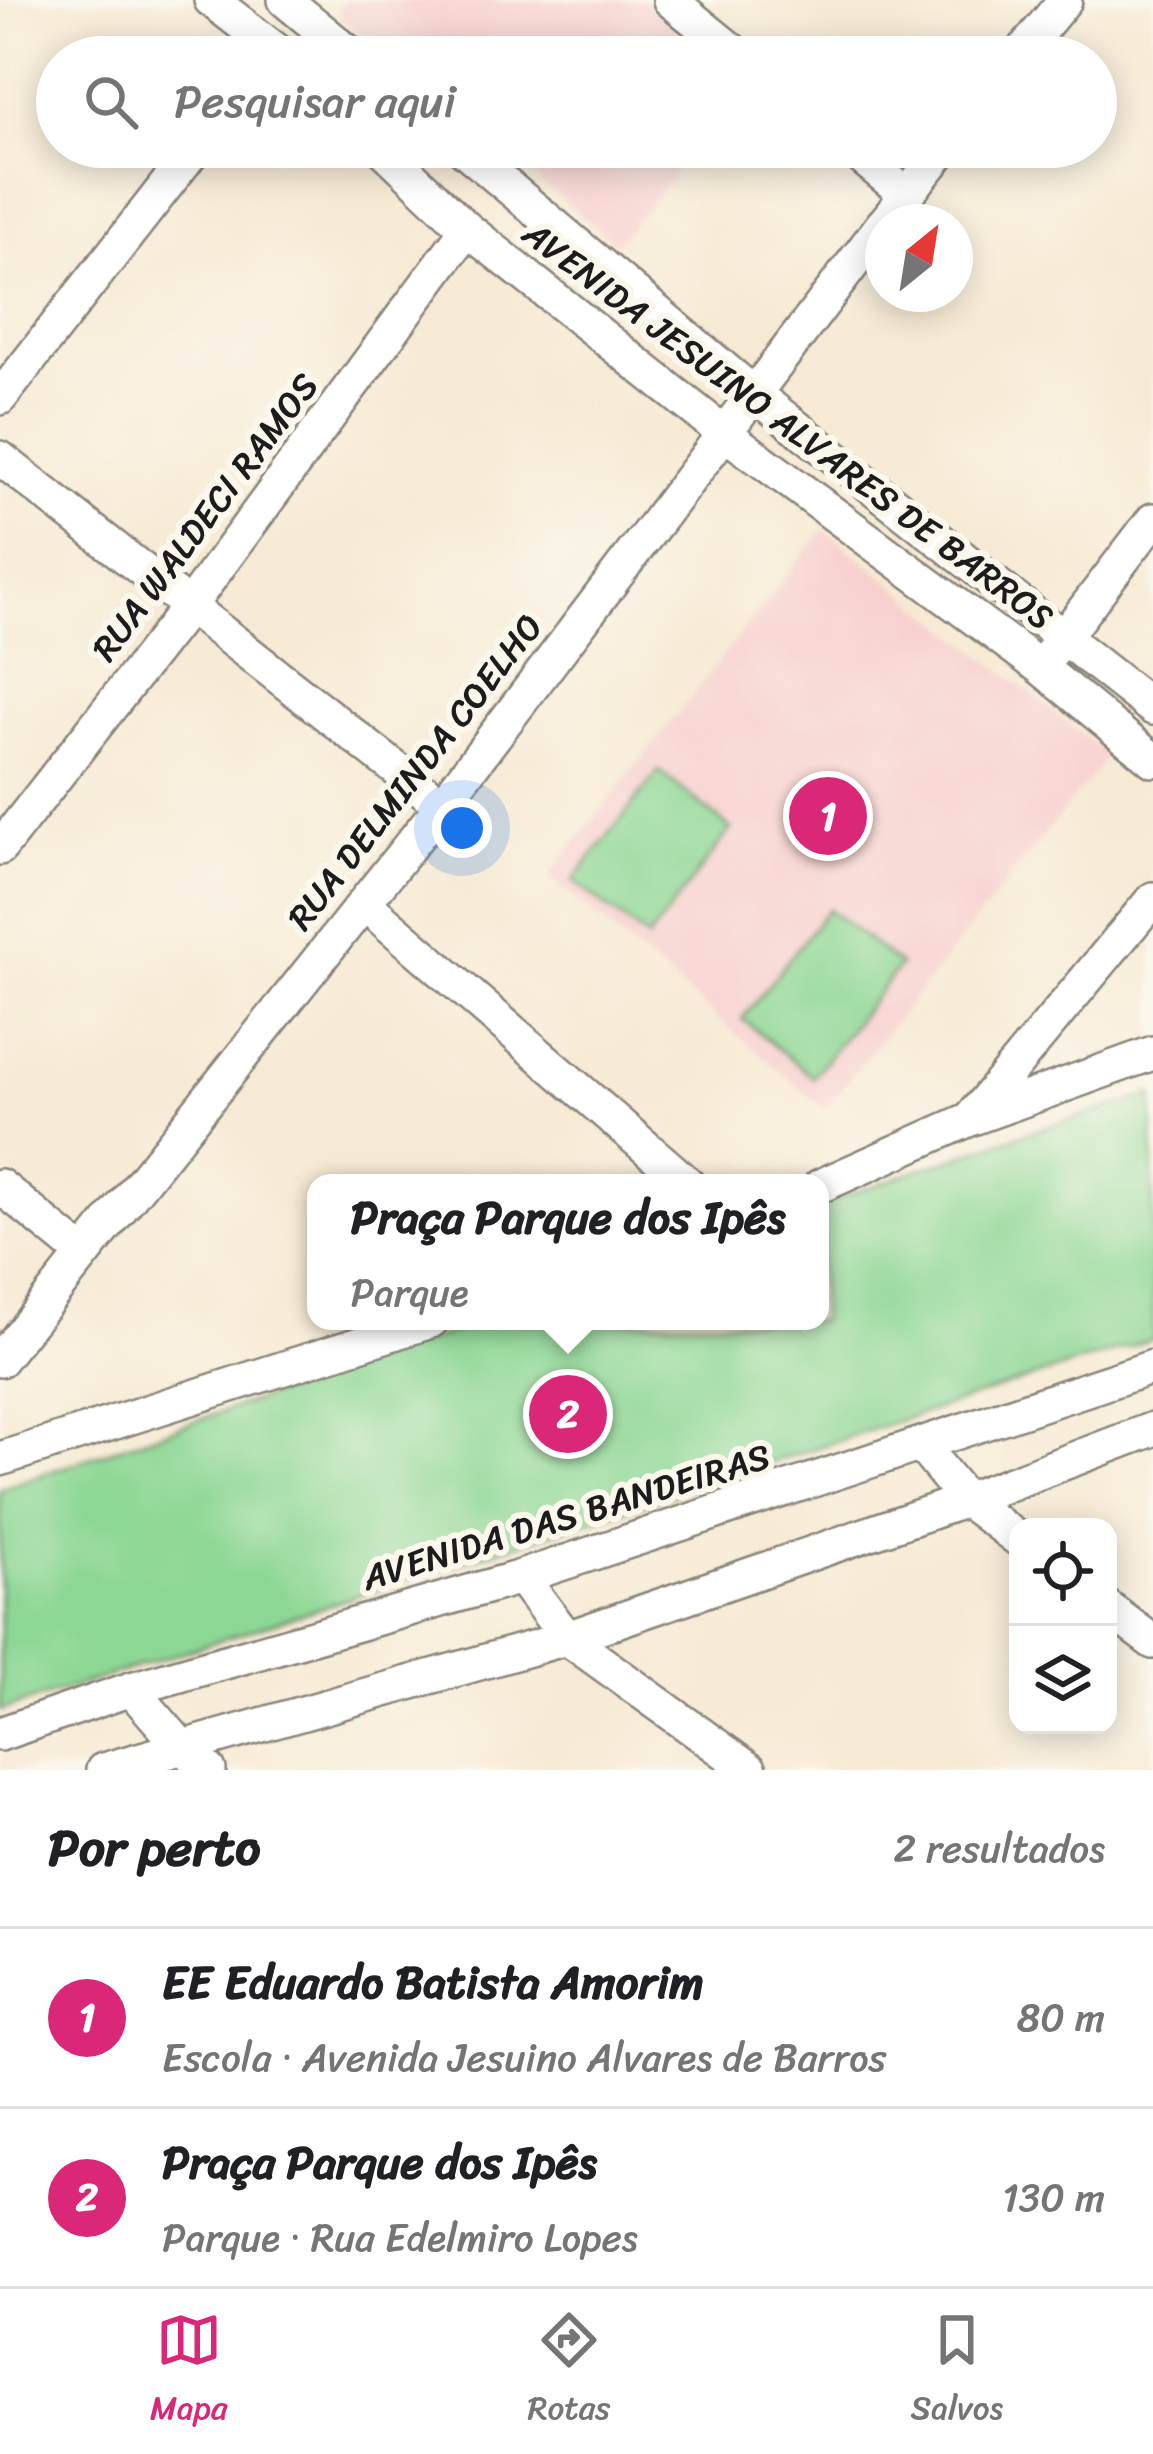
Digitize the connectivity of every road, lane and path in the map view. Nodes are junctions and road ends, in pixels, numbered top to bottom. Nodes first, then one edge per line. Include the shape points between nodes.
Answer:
1 (212, 0) edge
2 (670, 0) edge
3 (1065, 0) edge
4 (298, 4) edge
5 (254, 36) edge
6 (283, 36) edge
7 (332, 36) edge
8 (714, 36) edge
9 (1035, 36) edge
10 (180, 168) edge
11 (403, 168) edge
12 (486, 168) edge
13 (875, 168) edge
14 (928, 168) edge
15 (907, 194) junction
16 (899, 204) edge
17 (467, 229) junction
18 (865, 248) edge
19 (754, 393) junction
20 (0, 398) edge
21 (723, 432) junction
22 (0, 458) edge
23 (1153, 520) edge
24 (190, 605) junction
25 (1062, 638) junction
26 (1040, 668) junction
27 (1153, 708) edge
28 (1153, 760) edge
29 (442, 805) junction
30 (0, 848) edge
31 (1153, 899) edge
32 (364, 904) junction
33 (1153, 1053) edge
34 (970, 1119) junction
35 (677, 1174) edge
36 (829, 1182) edge
37 (0, 1186) edge
38 (82, 1254) junction
39 (403, 1330) edge
40 (0, 1360) edge
41 (1153, 1367) edge
42 (1153, 1429) edge
43 (920, 1445) junction
44 (0, 1460) edge
45 (966, 1500) junction
46 (1009, 1533) edge
47 (521, 1577) junction
48 (1117, 1615) edge
49 (567, 1638) junction
50 (1153, 1642) edge
51 (131, 1689) junction
52 (0, 1734) edge
53 (181, 1746) junction
54 (104, 1770) edge
55 (208, 1770) edge
56 (750, 1770) edge

1 - 5 street
2 - 8 street
3 - 9 street
4 - 6 street
4 - 7 street
10 - 20 street
11 - 17 street, AVENIDA JESUINO ALVARES DE BARROS
12 - 19 street, AVENIDA JESUINO ALVARES DE BARROS
13 - 15 street
14 - 15 street, RUA DELMINDA COELHO
15 - 16 street, RUA DELMINDA COELHO
17 - 21 street, AVENIDA JESUINO ALVARES DE BARROS
17 - 24 street, RUA WALDECI RAMOS
18 - 19 street, RUA DELMINDA COELHO
19 - 21 street, RUA DELMINDA COELHO
19 - 25 street, AVENIDA JESUINO ALVARES DE BARROS
21 - 26 street, AVENIDA JESUINO ALVARES DE BARROS
21 - 29 street, RUA DELMINDA COELHO
22 - 24 street
23 - 25 street
24 - 29 street
24 - 30 street, RUA WALDECI RAMOS
25 - 26 street
25 - 27 street, AVENIDA JESUINO ALVARES DE BARROS
26 - 28 street, AVENIDA JESUINO ALVARES DE BARROS
29 - 32 street, RUA DELMINDA COELHO
31 - 34 street
32 - 35 street
32 - 38 street, RUA DELMINDA COELHO
33 - 34 street
34 - 36 street
37 - 38 street
38 - 40 street, RUA DELMINDA COELHO
39 - 44 street
41 - 43 street, AVENIDA DAS BANDEIRAS
42 - 45 street
43 - 45 street
43 - 47 street, AVENIDA DAS BANDEIRAS
45 - 46 street
45 - 49 street
47 - 49 street
47 - 51 street, AVENIDA DAS BANDEIRAS
48 - 50 street
49 - 53 street
49 - 56 street
51 - 52 street, AVENIDA DAS BANDEIRAS
51 - 53 street
53 - 54 street
53 - 55 street

